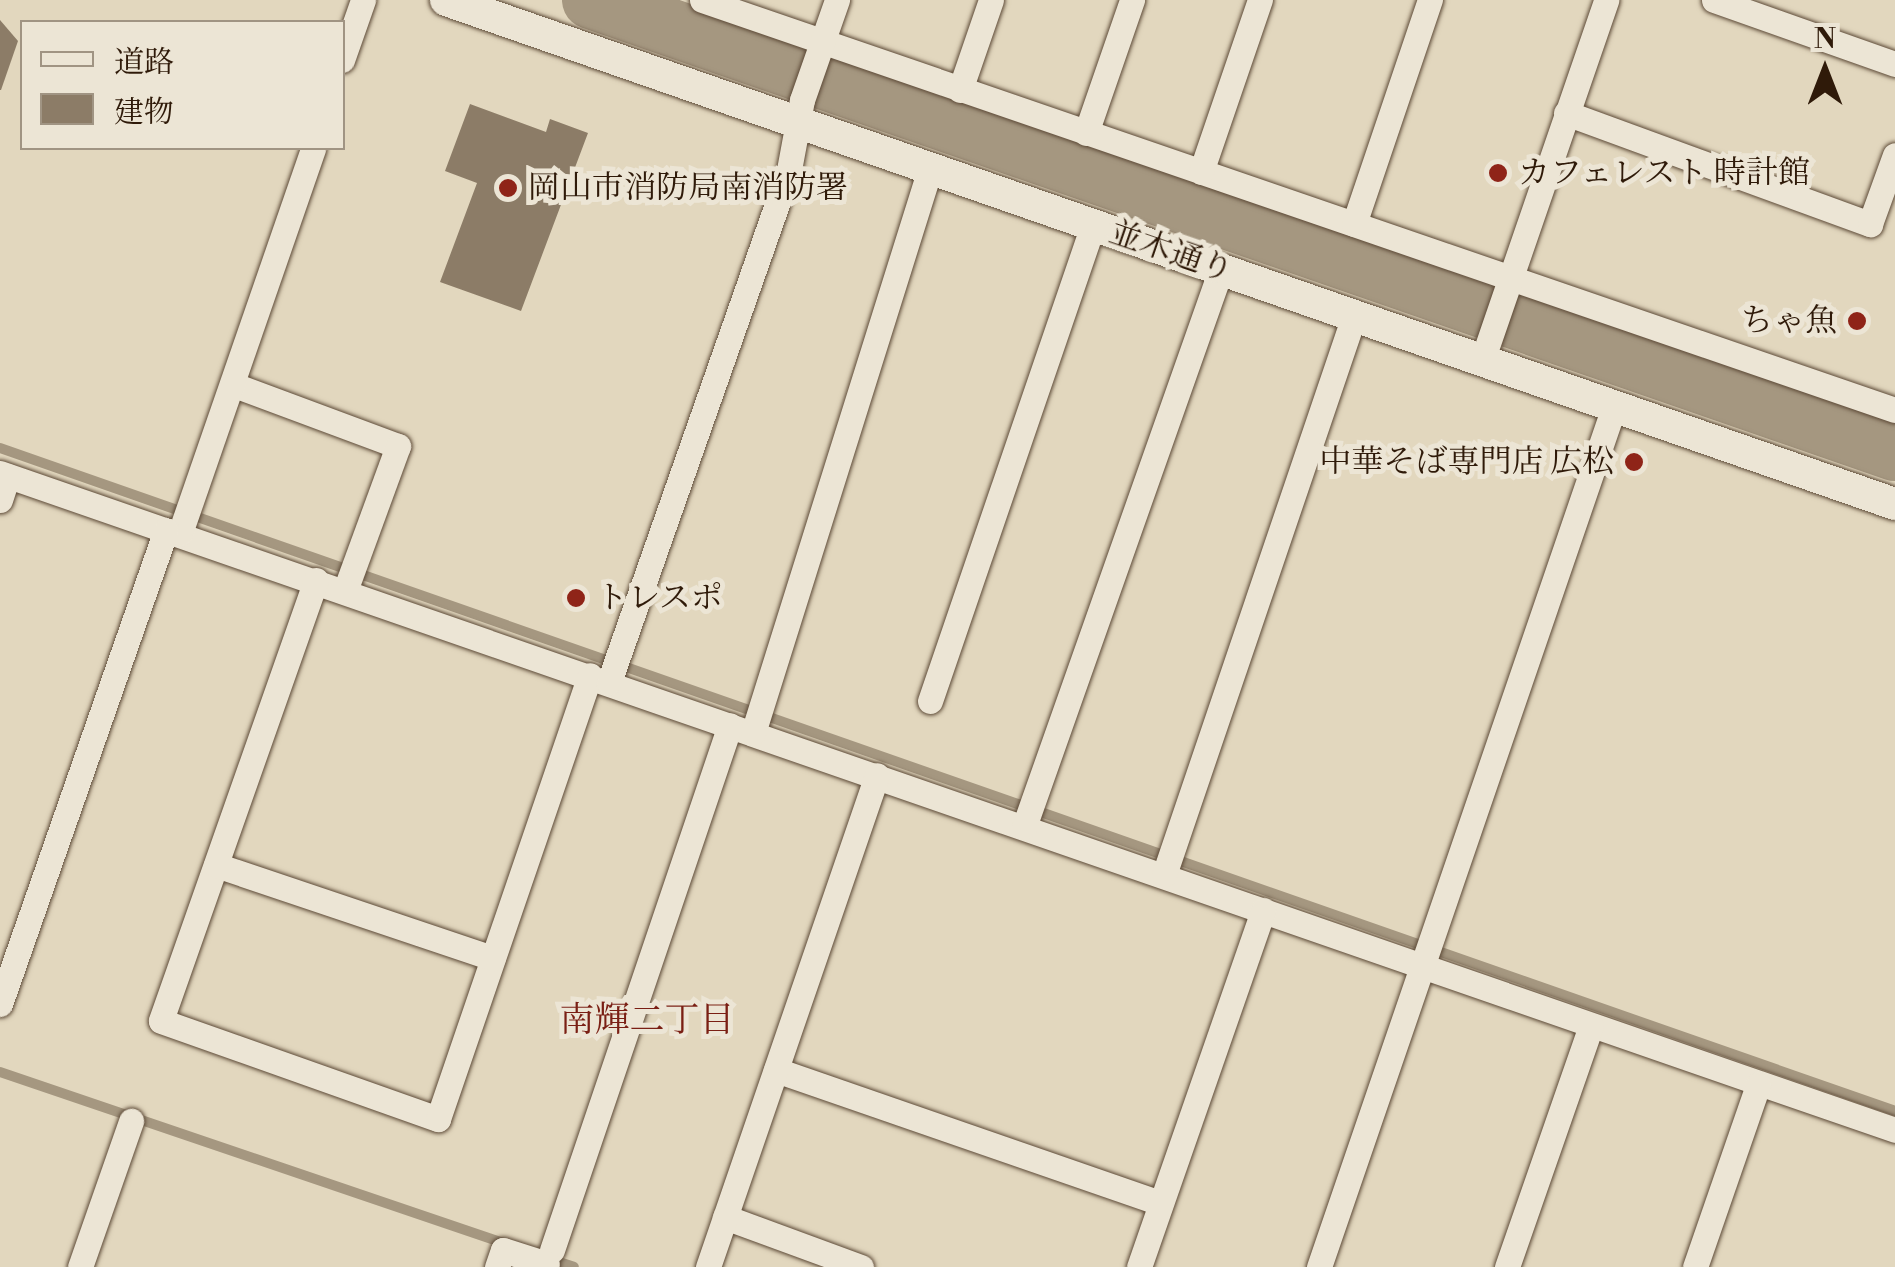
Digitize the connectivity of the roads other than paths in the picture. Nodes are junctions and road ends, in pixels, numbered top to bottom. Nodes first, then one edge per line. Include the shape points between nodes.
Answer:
1 (363, 0) edge
2 (446, 0) edge
3 (702, 0) edge
4 (837, 0) edge
5 (992, 0) edge
6 (1132, 0) edge
7 (1260, 0) edge
8 (1430, 0) edge
9 (1606, 0) edge
10 (1714, 0) edge
11 (820, 48) junction
12 (345, 51) edge
13 (1895, 64) edge
14 (960, 90) junction
15 (799, 111) junction
16 (1566, 113) junction
17 (1086, 133) junction
18 (312, 150) edge
19 (1895, 155) edge
20 (930, 169) junction
21 (1201, 172) junction
22 (1093, 224) junction
23 (1354, 224) junction
24 (1221, 269) junction
25 (1507, 284) junction
26 (1354, 316) junction
27 (1486, 348) junction
28 (234, 386) junction
29 (1614, 406) junction
30 (1895, 410) edge
31 (3, 483) edge
32 (1895, 504) edge
33 (180, 523) junction
34 (350, 578) junction
35 (316, 580) junction
36 (608, 670) junction
37 (930, 702) dead end
38 (750, 721) junction
39 (877, 775) junction
40 (1029, 814) junction
41 (1168, 862) junction
42 (216, 864) junction
43 (1263, 910) junction
44 (1426, 951) junction
45 (493, 958) junction
46 (0, 1004) edge
47 (1591, 1026) junction
48 (776, 1070) junction
49 (1758, 1085) junction
50 (131, 1120) dead end
51 (1895, 1130) edge
52 (1161, 1203) junction
53 (726, 1217) junction
54 (80, 1267) edge
55 (497, 1267) edge
56 (708, 1267) edge
57 (861, 1267) edge
58 (1139, 1267) edge
59 (1319, 1267) edge
60 (1508, 1267) edge
61 (1695, 1267) edge

1 - 12 street
2 - 15 street, 並木通り
3 - 11 street
4 - 11 street
5 - 14 street
6 - 17 street
7 - 21 street
8 - 23 street
9 - 16 street
10 - 13 street
11 - 14 street
11 - 15 street
14 - 17 street
15 - 20 street, 並木通り
15 - 36 street via 789,170
16 - 19 street via 1870,224
16 - 25 street
17 - 21 street
18 - 28 street
20 - 22 street, 並木通り
20 - 38 street
21 - 23 street
22 - 24 street, 並木通り
22 - 37 street
23 - 25 street
24 - 26 street, 並木通り
24 - 40 street
25 - 27 street
25 - 30 street
26 - 27 street, 並木通り
26 - 41 street
27 - 29 street, 並木通り
28 - 33 street
28 - 34 street via 398,446
29 - 32 street, 並木通り
29 - 44 street
31 - 33 street
33 - 35 street
33 - 46 street
34 - 35 street
34 - 36 street
35 - 42 street
36 - 38 street
36 - 45 street
38 - 39 street
38 - 55 street via 550,1257 503,1250
39 - 40 street
39 - 48 street
40 - 41 street
41 - 43 street
42 - 45 street
42 - 45 street via 162,1021 438,1119
43 - 44 street
43 - 52 street
44 - 47 street
44 - 59 street
47 - 49 street
47 - 60 street
48 - 52 street
48 - 53 street
49 - 51 street
49 - 61 street
50 - 54 street
52 - 58 street
53 - 56 street
53 - 57 street

